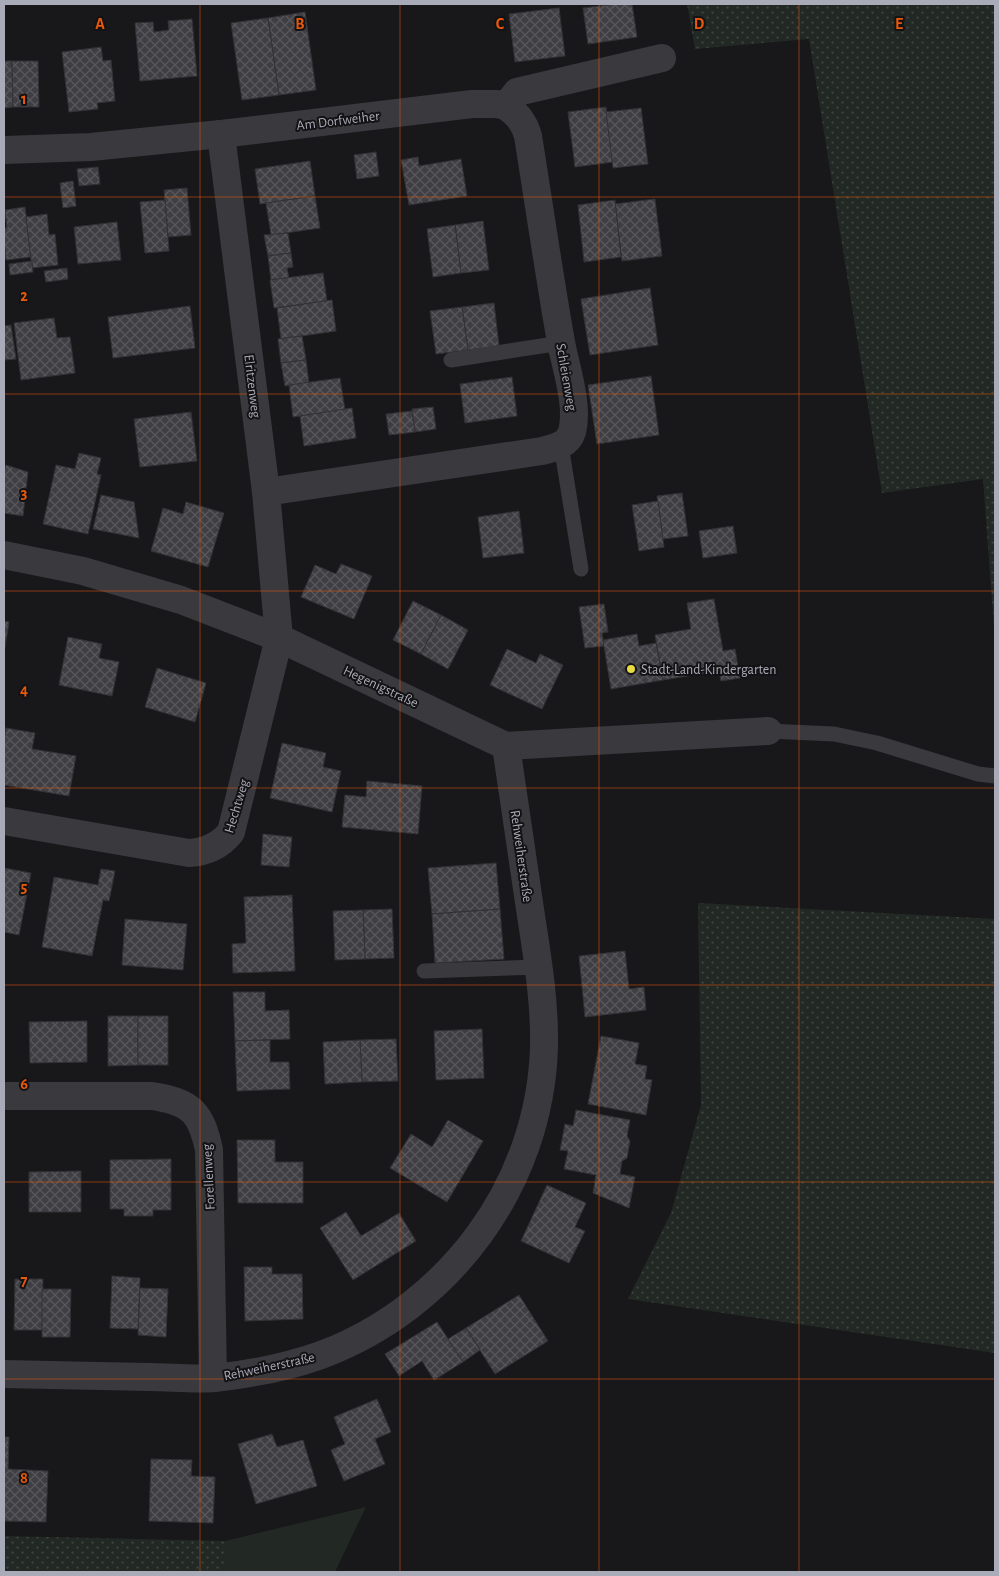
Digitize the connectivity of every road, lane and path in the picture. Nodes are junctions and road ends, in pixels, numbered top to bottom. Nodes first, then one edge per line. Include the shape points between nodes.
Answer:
1 (662, 58) dead end
2 (506, 106) junction
3 (221, 134) junction
4 (4, 150) edge
5 (561, 343) junction
6 (451, 360) dead end
7 (561, 445) junction
8 (266, 492) junction
9 (4, 555) edge
10 (581, 569) dead end
11 (278, 638) junction
12 (768, 731) joint
13 (506, 746) junction
14 (995, 776) edge
15 (4, 821) edge
16 (539, 967) junction
17 (424, 971) dead end
18 (4, 1096) edge
19 (4, 1374) edge
20 (213, 1378) junction

1 - 2 street via 517,92
2 - 3 street, Am Dorfweiher via 472,104
2 - 5 street, Schleienweg via 519,116 528,136
3 - 4 street, Am Dorfweiher via 91,147
3 - 8 street, Elritzenweg
5 - 6 lane
5 - 7 street, Schleienweg via 574,414 572,433
7 - 8 street via 542,451
7 - 10 lane
8 - 11 street, Elritzenweg
9 - 11 street, Hegenigstraße via 83,571 172,597
11 - 13 street, Hegenigstraße
11 - 15 street, Hechtweg via 231,832 218,845 189,853
12 - 13 street, Hegenigstraße
12 - 14 lane via 834,734
13 - 16 street, Rehweiherstraße
16 - 17 lane
16 - 20 street, Rehweiherstraße via 544,1049 534,1118 516,1170 479,1237 428,1291 360,1336 321,1355 274,1368
18 - 20 street, Forellenweg via 152,1096 183,1104 198,1116 209,1150
19 - 20 street, Rehweiherstraße

